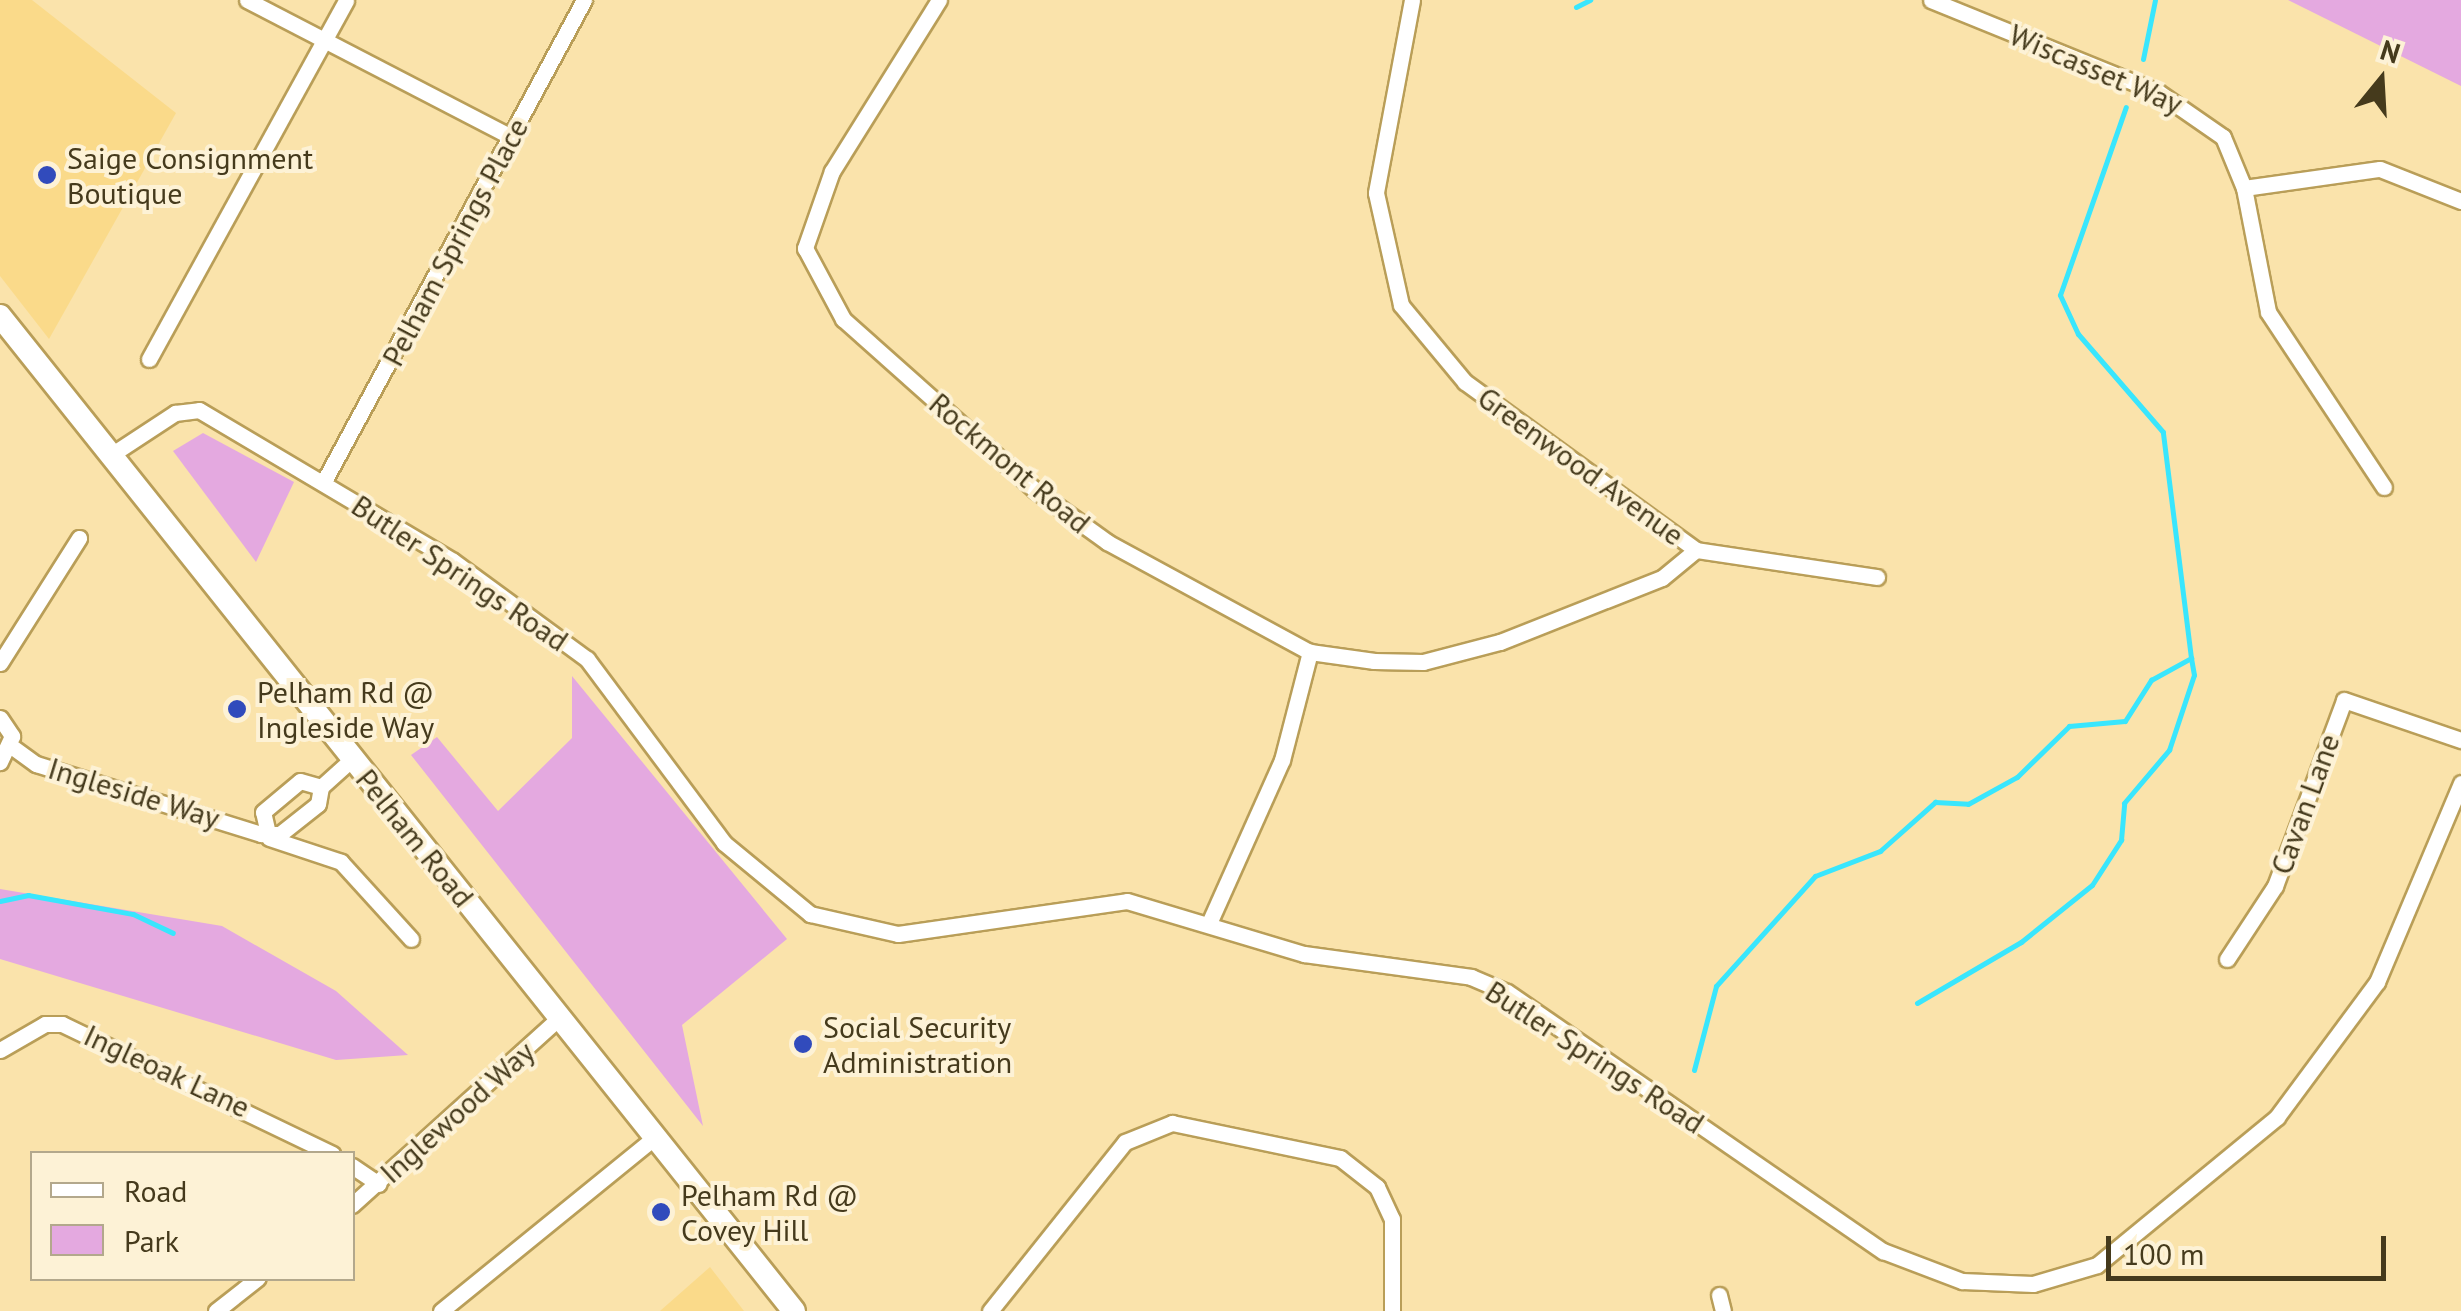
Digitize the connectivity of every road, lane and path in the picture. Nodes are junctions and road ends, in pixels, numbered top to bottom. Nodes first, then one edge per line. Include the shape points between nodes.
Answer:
1 (247, 0) edge
2 (346, 0) edge
3 (584, 0) edge
4 (940, 0) edge
5 (1412, 0) edge
6 (1931, 0) edge
7 (1983, 0) edge
8 (1976, 18) junction
9 (324, 42) junction
10 (511, 137) junction
11 (2244, 188) junction
12 (2461, 201) edge
13 (0, 316) edge
14 (149, 359) dead end
15 (112, 455) junction
16 (323, 483) junction
17 (2384, 488) dead end
18 (79, 538) dead end
19 (1696, 550) junction
20 (1877, 577) dead end
21 (1310, 652) junction
22 (0, 663) edge
23 (0, 718) edge
24 (2461, 740) edge
25 (12, 746) junction
26 (351, 760) junction
27 (0, 762) edge
28 (2461, 783) edge
29 (320, 787) junction
30 (288, 791) junction
31 (307, 813) junction
32 (264, 832) junction
33 (1210, 922) junction
34 (411, 939) dead end
35 (2227, 959) dead end
36 (560, 1017) junction
37 (0, 1050) edge
38 (656, 1136) junction
39 (326, 1151) edge
40 (355, 1168) edge
41 (378, 1184) junction
42 (355, 1202) edge
43 (254, 1281) edge
44 (216, 1311) edge
45 (441, 1311) edge
46 (794, 1311) edge
47 (990, 1311) edge
48 (1392, 1311) edge

1 - 9 street
2 - 9 street
3 - 10 street, Pelham Springs Place
4 - 21 street, Rockmont Road via 832,171 805,248 843,320 1107,542
5 - 19 street, Greenwood Avenue via 1376,194 1401,304 1465,382
6 - 8 street, Wiscasset Way
7 - 8 street
8 - 11 street, Wiscasset Way via 2185,105 2223,137
9 - 10 street
9 - 14 street
10 - 16 street, Pelham Springs Place
11 - 12 street via 2380,169
11 - 17 street, Wiscasset Way via 2268,312
13 - 15 main road, Pelham Road
15 - 16 street, Butler Springs Road via 175,413 199,410
15 - 26 main road, Pelham Road
16 - 33 street, Butler Springs Road via 587,659 652,734 724,844 810,914 898,934 1127,901
18 - 22 street
19 - 20 street
19 - 21 street, Greenwood Avenue via 1662,578 1449,658 1400,663
21 - 33 street via 1282,760
23 - 25 street, Ingleside Way
24 - 35 street, Cavan Lane via 2344,700 2275,886
25 - 27 street, Ingleside Way
25 - 32 street, Ingleside Way via 36,764
26 - 29 street
26 - 36 main road, Pelham Road
28 - 33 street, Butler Springs Road via 2406,927 2314,1074 2151,1229 2097,1264 2033,1284 1962,1282 1883,1251 1507,992 1423,966 1304,954
29 - 30 street via 300,781
29 - 31 street
30 - 31 street
30 - 32 street, Ingleside Way via 264,812
31 - 32 street via 280,834
32 - 34 street, Ingleside Way via 342,862
36 - 38 main road, Pelham Road
36 - 41 street, Inglewood Way
37 - 39 street, Ingleoak Lane via 45,1024 62,1024
38 - 45 street
38 - 46 main road, Pelham Road
40 - 41 street
41 - 42 street, Inglewood Way
43 - 44 street
47 - 48 street via 1125,1142 1172,1123 1340,1158 1378,1188 1392,1219

